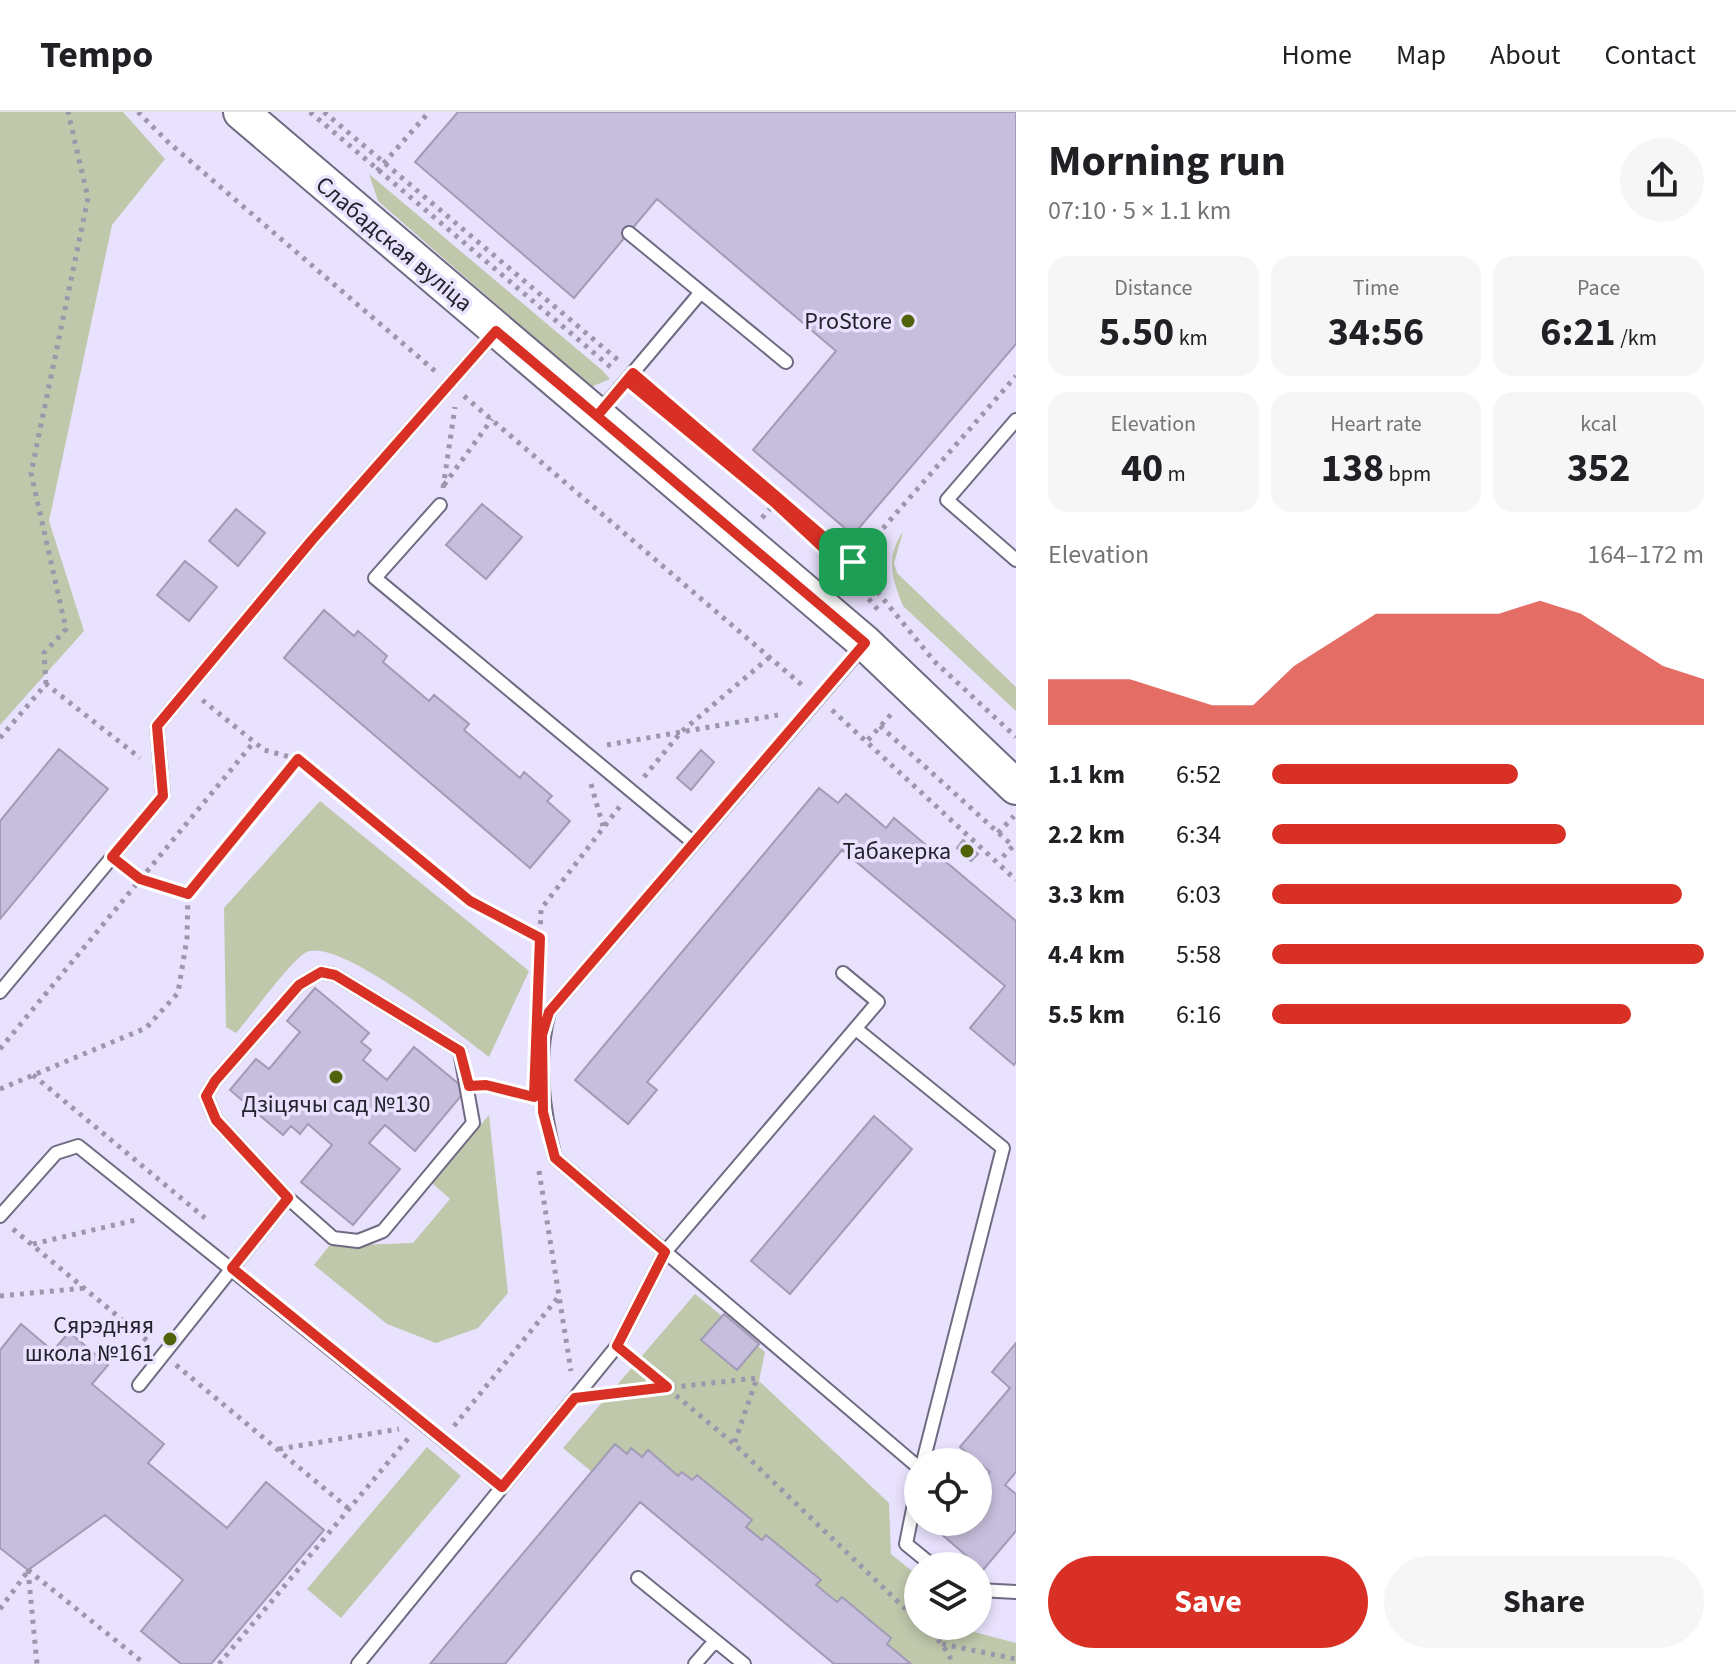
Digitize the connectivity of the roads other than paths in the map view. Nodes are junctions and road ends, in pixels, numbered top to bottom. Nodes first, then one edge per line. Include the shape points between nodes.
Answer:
1 (241, 112) edge
2 (629, 233) dead end
3 (701, 292) junction
4 (496, 331) junction
5 (786, 362) dead end
6 (597, 416) junction
7 (1016, 420) edge
8 (440, 505) dead end
9 (1016, 560) edge
10 (874, 630) junction
11 (1016, 787) edge
12 (694, 843) junction
13 (843, 973) dead end
14 (0, 992) edge
15 (856, 1029) junction
16 (288, 1198) junction
17 (0, 1216) edge
18 (665, 1252) junction
19 (232, 1268) junction
20 (139, 1385) dead end
21 (927, 1448) edge
22 (904, 1455) edge
23 (502, 1487) junction
24 (908, 1536) edge
25 (916, 1552) edge
26 (638, 1578) dead end
27 (992, 1591) edge
28 (1016, 1592) edge
29 (715, 1641) junction
30 (358, 1664) edge
31 (695, 1664) edge
32 (744, 1664) edge

1 - 4 main road, Слабадская вуліца
2 - 3 lane
3 - 5 lane
3 - 6 lane
4 - 6 main road, Слабадская вуліца
4 - 14 lane via 157,726 163,796
6 - 10 main road, Слабадская вуліца
7 - 9 lane via 947,500
8 - 12 lane via 375,578
10 - 11 main road, Слабадская вуліца
10 - 12 lane
12 - 18 lane via 549,1012 542,1035 543,1112 555,1158
13 - 15 lane via 878,1002
15 - 18 lane
15 - 21 lane via 1003,1148
16 - 16 lane via 216,1120 206,1096 278,1009 321,972 335,975 460,1051 473,1123 383,1231 358,1241 333,1238
16 - 19 lane
17 - 19 lane via 56,1153 78,1146
18 - 22 lane
18 - 23 lane via 617,1346
19 - 20 lane
19 - 23 lane
23 - 30 lane
24 - 25 lane via 906,1544
26 - 29 lane
27 - 28 lane
29 - 31 lane
29 - 32 lane

